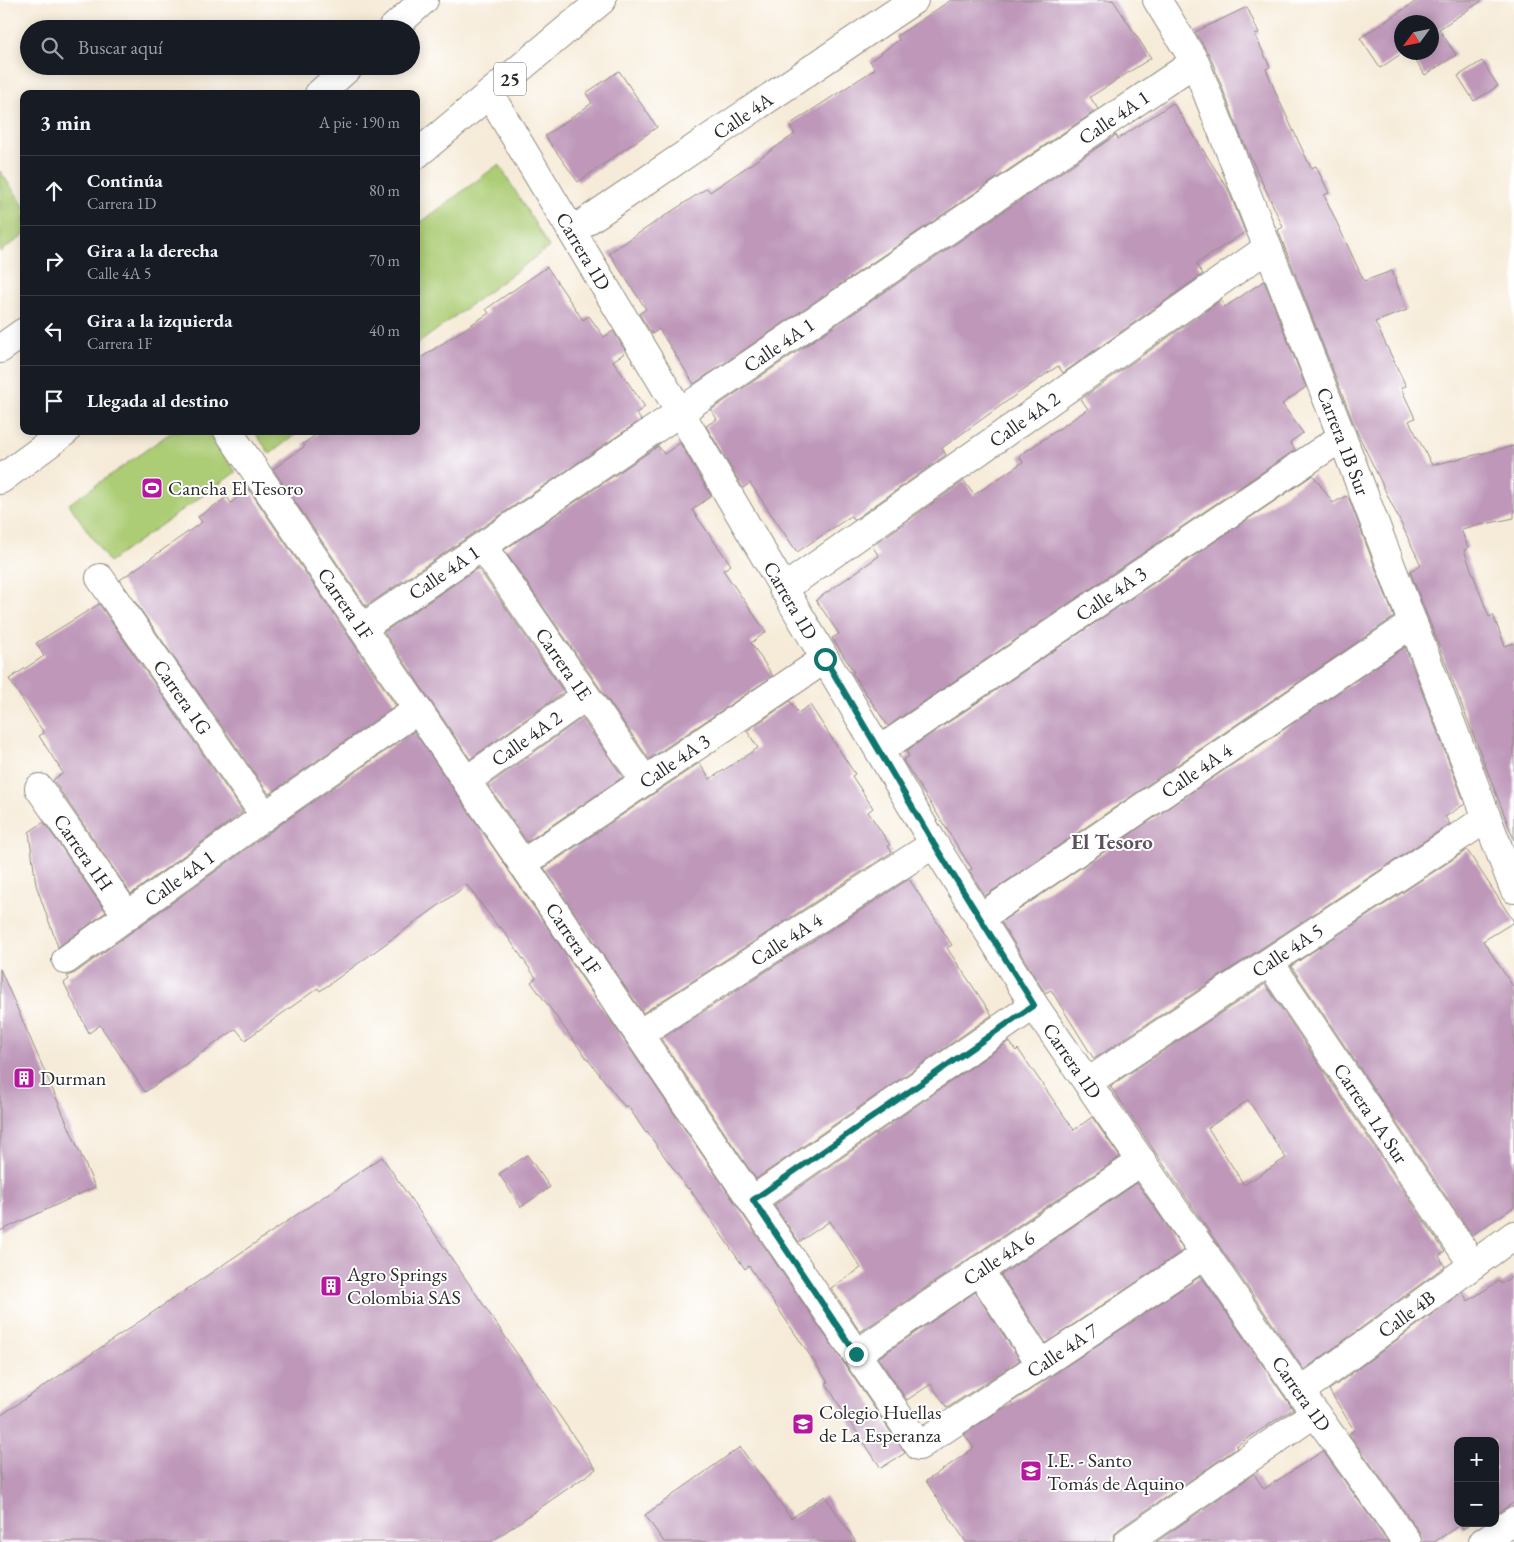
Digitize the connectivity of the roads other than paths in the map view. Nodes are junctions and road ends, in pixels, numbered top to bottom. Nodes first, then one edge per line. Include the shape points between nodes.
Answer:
1 (424, 0) edge
2 (602, 0) edge
3 (914, 0) edge
4 (1157, 0) edge
5 (402, 20) edge
6 (1194, 62) junction
7 (340, 75) edge
8 (323, 90) edge
9 (490, 96) junction
10 (420, 152) edge
11 (572, 231) junction
12 (1266, 249) junction
13 (20, 335) edge
14 (0, 349) edge
15 (680, 412) junction
16 (61, 435) edge
17 (231, 435) edge
18 (1342, 437) junction
19 (0, 480) edge
20 (483, 547) junction
21 (100, 578) dead end
22 (783, 589) junction
23 (1413, 624) junction
24 (362, 628) junction
25 (825, 659) junction
26 (586, 696) junction
27 (417, 710) junction
28 (880, 750) junction
29 (466, 781) junction
30 (645, 781) junction
31 (39, 788) dead end
32 (264, 816) junction
33 (1487, 818) junction
34 (934, 844) junction
35 (522, 864) junction
36 (1514, 889) edge
37 (127, 915) junction
38 (980, 918) junction
39 (66, 960) dead end
40 (1270, 963) junction
41 (1034, 1005) junction
42 (639, 1034) junction
43 (1088, 1082) junction
44 (1142, 1161) junction
45 (753, 1200) junction
46 (1514, 1235) edge
47 (1206, 1254) junction
48 (1473, 1265) junction
49 (979, 1270) junction
50 (856, 1354) junction
51 (1041, 1364) junction
52 (1308, 1402) junction
53 (919, 1446) joint
54 (1514, 1521) edge
55 (1128, 1542) edge
56 (1407, 1542) edge
57 (1483, 1542) edge

1 - 5 main road
2 - 9 main road, 25
3 - 11 main road, Calle 4A
4 - 6 main road, Carrera 1B Sur
6 - 12 main road, Carrera 1B Sur
6 - 15 main road, Calle 4A 1
7 - 8 main road
9 - 10 main road, 25
9 - 11 main road, Carrera 1D
11 - 15 main road, Carrera 1D
12 - 18 main road, Carrera 1B Sur
12 - 22 main road, Calle 4A 2
13 - 14 main road
15 - 20 main road, Calle 4A 1
15 - 22 main road, Carrera 1D
16 - 19 main road
17 - 24 main road, Carrera 1F
18 - 23 main road, Carrera 1B Sur
18 - 28 main road, Calle 4A 3
20 - 24 main road, Calle 4A 1
20 - 26 main road, Carrera 1E
21 - 32 main road, Carrera 1G
22 - 25 main road, Carrera 1D
23 - 33 main road, Carrera 1B Sur
23 - 38 main road, Calle 4A 4
24 - 27 main road, Carrera 1F
25 - 28 main road, Carrera 1D
25 - 30 main road, Calle 4A 3
26 - 29 main road, Calle 4A 2
26 - 30 main road, Carrera 1E
27 - 29 main road, Carrera 1F
27 - 32 main road, Calle 4A 1
28 - 34 main road, Carrera 1D
29 - 35 main road, Carrera 1F
30 - 35 main road, Calle 4A 3
31 - 37 main road, Carrera 1H
32 - 37 main road, Calle 4A 1
33 - 36 main road, Carrera 1B Sur
33 - 40 main road, Calle 4A 5
34 - 38 main road, Carrera 1D
34 - 42 main road, Calle 4A 4
35 - 42 main road, Carrera 1F
37 - 39 main road, Calle 4A 1
38 - 41 main road, Carrera 1D
40 - 43 main road, Calle 4A 5
40 - 48 main road, Carrera 1A Sur
41 - 43 main road, Carrera 1D
41 - 45 main road
42 - 45 main road, Carrera 1F
43 - 44 main road, Carrera 1D
44 - 47 main road, Carrera 1D
44 - 49 main road, Calle 4A 6
45 - 50 main road, Carrera 1F
46 - 48 main road, Calle 4B
47 - 51 main road, Calle 4A 7
47 - 52 main road, Carrera 1D
48 - 52 main road, Calle 4B
49 - 50 main road, Calle 4A 6
49 - 51 main road
50 - 53 main road, Carrera 1F
51 - 53 main road, Calle 4A 7
52 - 55 main road, Calle 4B
52 - 56 main road, Carrera 1D
54 - 57 main road

